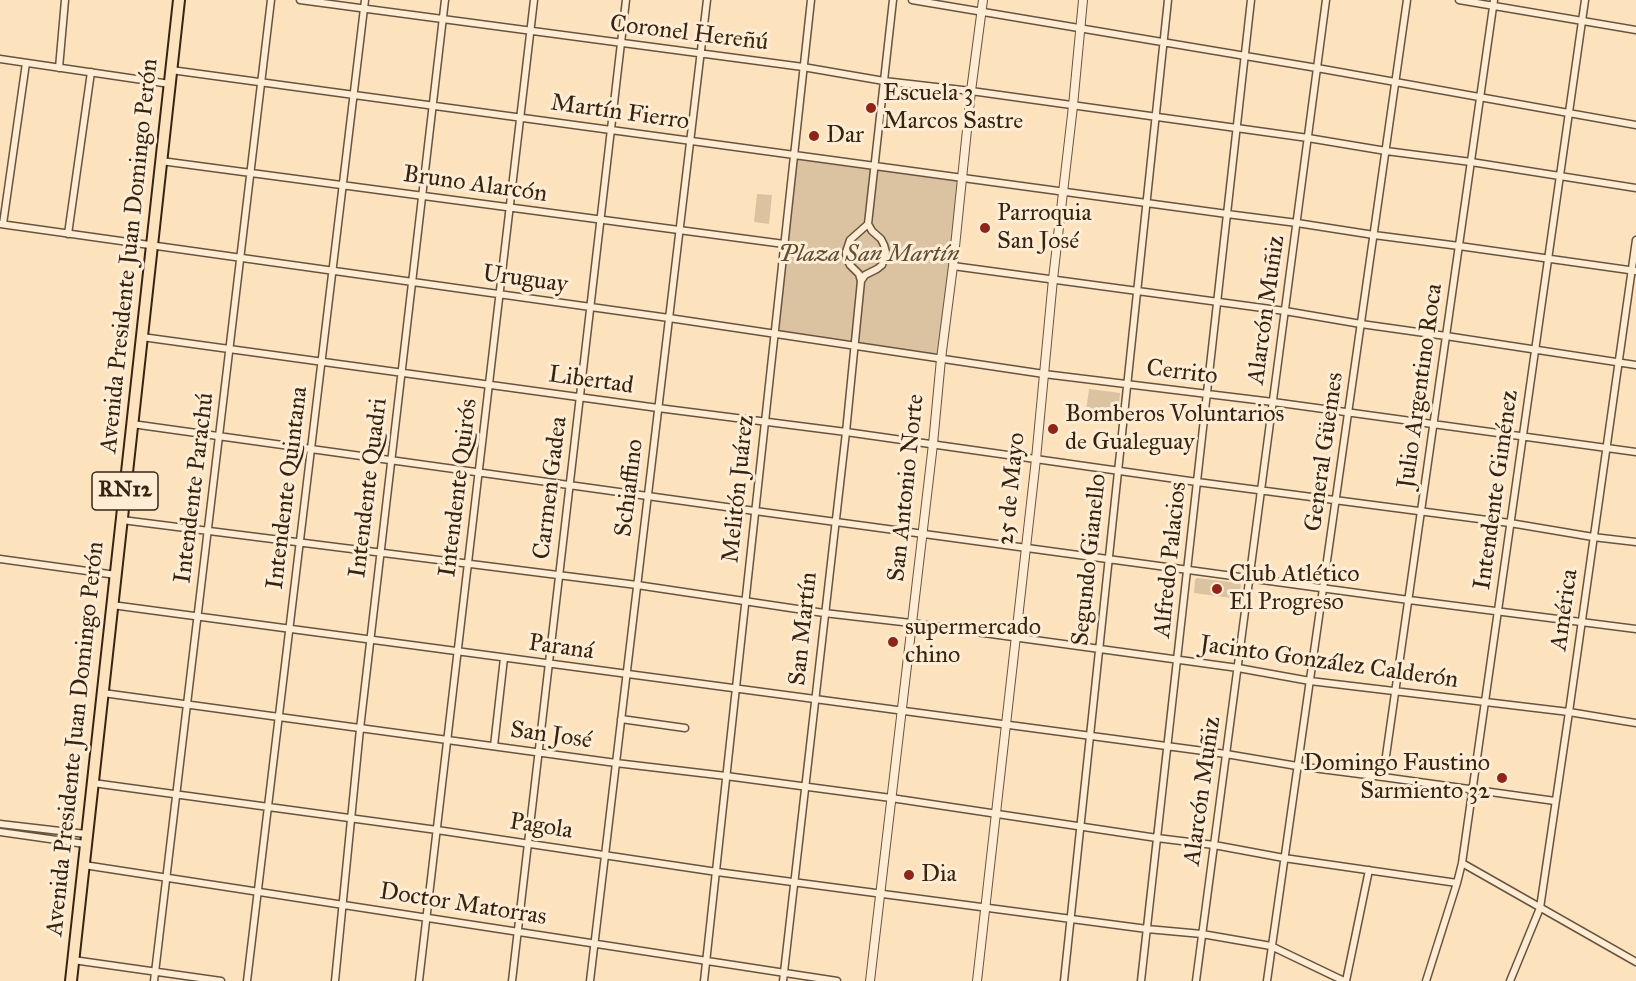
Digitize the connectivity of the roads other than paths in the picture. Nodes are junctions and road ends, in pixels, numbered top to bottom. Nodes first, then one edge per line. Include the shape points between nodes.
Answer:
1 (65, 0) edge
2 (179, 0) edge
3 (271, 0) edge
4 (300, 0) edge
5 (365, 0) edge
6 (445, 0) edge
7 (534, 0) edge
8 (626, 0) edge
9 (707, 0) edge
10 (811, 0) edge
11 (893, 0) edge
12 (912, 0) edge
13 (983, 0) edge
14 (1083, 0) edge
15 (1168, 0) edge
16 (1251, 0) edge
17 (1326, 0) edge
18 (1407, 0) edge
19 (1459, 0) edge
20 (1585, 0) edge
21 (1494, 3) edge
22 (364, 9) junction
23 (981, 12) junction
24 (442, 20) junction
25 (1582, 22) junction
26 (1080, 29) junction
27 (1636, 30) edge
28 (531, 32) junction
29 (1163, 43) junction
30 (621, 44) junction
31 (700, 55) junction
32 (1245, 57) junction
33 (0, 59) edge
34 (26, 63) junction
35 (803, 67) junction
36 (59, 68) junction
37 (1317, 68) junction
38 (171, 69) junction
39 (91, 72) junction
40 (884, 81) junction
41 (261, 82) junction
42 (1395, 83) junction
43 (170, 84) junction
44 (971, 91) junction
45 (354, 95) junction
46 (1480, 97) junction
47 (432, 105) junction
48 (1073, 106) junction
49 (1569, 114) junction
50 (1155, 117) junction
51 (521, 118) junction
52 (1636, 125) edge
53 (1237, 129) junction
54 (611, 130) junction
55 (1308, 138) junction
56 (690, 141) junction
57 (1386, 151) junction
58 (794, 155) junction
59 (161, 161) junction
60 (1471, 162) junction
61 (874, 166) junction
62 (250, 173) junction
63 (1560, 176) junction
64 (963, 178) junction
65 (343, 185) junction
66 (1636, 188) edge
67 (1063, 192) junction
68 (421, 195) junction
69 (1146, 203) junction
70 (510, 208) junction
71 (1227, 214) junction
72 (600, 220) junction
73 (1297, 223) junction
74 (2, 224) edge
75 (868, 224) junction
76 (679, 231) junction
77 (68, 234) junction
78 (1374, 235) junction
79 (1636, 240) edge
80 (784, 244) junction
81 (152, 246) junction
82 (1459, 246) junction
83 (240, 258) junction
84 (1548, 259) junction
85 (953, 266) junction
86 (332, 271) junction
87 (1634, 271) edge
88 (1053, 279) junction
89 (861, 281) junction
90 (411, 282) junction
91 (1137, 290) junction
92 (500, 294) junction
93 (1218, 302) junction
94 (590, 307) junction
95 (1285, 311) junction
96 (669, 318) junction
97 (1361, 324) junction
98 (774, 334) junction
99 (1446, 336) junction
100 (142, 337) junction
101 (854, 346) junction
102 (230, 349) junction
103 (1535, 350) junction
104 (941, 359) junction
105 (321, 362) junction
106 (1618, 362) junction
107 (1636, 365) edge
108 (401, 373) junction
109 (1044, 374) junction
110 (1127, 384) junction
111 (489, 385) junction
112 (1207, 395) junction
113 (580, 398) junction
114 (1273, 402) junction
115 (658, 408) junction
116 (1349, 413) junction
117 (765, 422) junction
118 (132, 423) junction
119 (1434, 424) junction
120 (846, 432) junction
121 (219, 436) junction
122 (1523, 437) junction
123 (933, 444) junction
124 (1606, 448) junction
125 (311, 449) junction
126 (1636, 452) edge
127 (1036, 459) junction
128 (391, 460) junction
129 (1118, 471) junction
130 (479, 472) junction
131 (1197, 482) junction
132 (570, 485) junction
133 (1261, 490) junction
134 (648, 496) junction
135 (1337, 500) junction
136 (755, 511) junction
137 (1421, 513) junction
138 (122, 520) junction
139 (834, 522) junction
140 (1510, 523) junction
141 (208, 531) junction
142 (922, 533) junction
143 (1593, 537) junction
144 (1636, 542) edge
145 (300, 543) junction
146 (1025, 548) junction
147 (380, 553) junction
148 (1108, 558) junction
149 (0, 559) edge
150 (468, 564) junction
151 (1187, 569) junction
152 (116, 575) junction
153 (559, 575) junction
154 (1250, 578) junction
155 (637, 585) junction
156 (1323, 588) junction
157 (1409, 600) junction
158 (745, 602) junction
159 (112, 605) junction
160 (1498, 611) junction
161 (824, 613) junction
162 (198, 617) junction
163 (1581, 621) junction
164 (912, 623) junction
165 (289, 629) junction
166 (1636, 629) edge
167 (1016, 639) junction
168 (370, 640) junction
169 (1099, 650) junction
170 (458, 652) junction
171 (504, 658) junction
172 (1177, 661) junction
173 (549, 664) junction
174 (1238, 668) junction
175 (626, 675) junction
176 (1310, 681) junction
177 (736, 689) junction
178 (1396, 692) junction
179 (103, 693) junction
180 (814, 700) junction
181 (1485, 702) junction
182 (187, 704) junction
183 (901, 712) junction
184 (1569, 712) junction
185 (279, 717) junction
186 (621, 719) junction
187 (1636, 723) edge
188 (1005, 726) junction
189 (685, 728) dead end
190 (360, 729) junction
191 (1090, 737) junction
192 (447, 740) junction
193 (494, 746) junction
194 (1168, 748) junction
195 (538, 753) junction
196 (1226, 754) junction
197 (616, 763) junction
198 (1297, 766) junction
199 (726, 776) junction
200 (1383, 777) junction
201 (93, 783) junction
202 (805, 787) junction
203 (1472, 789) junction
204 (177, 794) junction
205 (891, 798) junction
206 (1555, 801) junction
207 (268, 806) junction
208 (995, 813) junction
209 (351, 818) junction
210 (0, 824) edge
211 (1080, 826) junction
212 (437, 830) junction
213 (0, 832) edge
214 (1157, 838) junction
215 (86, 839) junction
216 (528, 843) junction
217 (1214, 845) junction
218 (604, 855) junction
219 (1284, 858) junction
220 (1462, 863) junction
221 (84, 865) junction
222 (1369, 870) junction
223 (717, 872) junction
224 (167, 878) junction
225 (794, 882) junction
226 (1458, 883) junction
227 (258, 892) junction
228 (880, 893) junction
229 (343, 905) junction
230 (985, 907) junction
231 (1540, 908) junction
232 (427, 918) junction
233 (1070, 918) junction
234 (1147, 929) junction
235 (517, 932) junction
236 (1202, 934) junction
237 (594, 944) junction
238 (1271, 946) junction
239 (73, 960) junction
240 (706, 960) junction
241 (1636, 962) edge
242 (155, 972) junction
243 (784, 973) junction
244 (71, 981) edge
245 (154, 981) edge
246 (221, 981) edge
247 (247, 981) edge
248 (335, 981) edge
249 (419, 981) edge
250 (512, 981) edge
251 (590, 981) edge
252 (704, 981) edge
253 (783, 981) edge
254 (837, 981) edge
255 (870, 981) edge
256 (977, 981) edge
257 (1064, 981) edge
258 (1141, 981) edge
259 (1196, 981) edge
260 (1267, 981) edge
261 (1345, 981) edge
262 (1426, 981) edge
263 (1510, 981) edge

1 - 36 street
2 - 38 highway, Avenida Presidente Juan Domingo Perón / RN12
3 - 41 street, Intendente Parachú
4 - 22 street, Coronel Hereñú
5 - 22 street, Intendente Quintana
6 - 24 street, Intendente Quadri
7 - 28 street, Intendente Quirós
8 - 30 street, Carmen Gadea
9 - 31 street, Schiaffino
10 - 35 street, Melitón Juárez
11 - 40 street
12 - 23 street
13 - 23 street, San Antonio Norte
14 - 26 street, 25 de Mayo
15 - 29 street, Segundo Gianello
16 - 32 street, Alfredo Palacios
17 - 37 street, Alarcón Muñiz
18 - 42 street, General Güemes
19 - 21 street
20 - 25 street, Intendente Giménez
21 - 25 street
21 - 46 street, Julio Argentino Roca
22 - 24 street, Coronel Hereñú
22 - 45 street, Intendente Quintana
23 - 26 street
23 - 44 street, San Antonio Norte
24 - 28 street, Coronel Hereñú
24 - 47 street, Intendente Quadri
25 - 27 street
25 - 49 street, Intendente Giménez
26 - 29 street
26 - 48 street, 25 de Mayo
28 - 30 street, Coronel Hereñú
28 - 51 street, Intendente Quirós
29 - 32 street
29 - 50 street, Segundo Gianello
30 - 31 street, Coronel Hereñú
30 - 54 street, Carmen Gadea
31 - 35 street, Coronel Hereñú
31 - 56 street, Schiaffino
32 - 37 street
32 - 53 street, Alfredo Palacios
33 - 34 street
34 - 36 street
34 - 74 street
35 - 40 street, Coronel Hereñú
35 - 58 street, Melitón Juárez
36 - 39 street
37 - 42 street
37 - 55 street, Alarcón Muñiz
38 - 41 street, Martín Fierro
38 - 43 highway, Avenida Presidente Juan Domingo Perón / RN12
39 - 43 street
39 - 77 street
40 - 44 street, Coronel Hereñú
40 - 61 street
41 - 45 street, Martín Fierro
41 - 62 street, Intendente Parachú
42 - 46 street
42 - 57 street, General Güemes
43 - 59 highway, Avenida Presidente Juan Domingo Perón / RN12
44 - 48 street, Coronel Hereñú
44 - 64 street, San Antonio Norte
45 - 47 street, Martín Fierro
45 - 65 street, Intendente Quintana
46 - 49 street
46 - 60 street, Julio Argentino Roca
47 - 51 street, Martín Fierro
47 - 68 street, Intendente Quadri
48 - 50 street, Coronel Hereñú
48 - 67 street, 25 de Mayo
49 - 52 street
49 - 63 street, Intendente Giménez
50 - 53 street, Coronel Hereñú
50 - 69 street, Segundo Gianello
51 - 54 street, Martín Fierro
51 - 70 street, Intendente Quirós
53 - 55 street, Coronel Hereñú
53 - 71 street, Alfredo Palacios
54 - 56 street, Martín Fierro
54 - 72 street, Carmen Gadea
55 - 57 street, Coronel Hereñú
55 - 73 street, Alarcón Muñiz
56 - 58 street, Martín Fierro
56 - 76 street, Schiaffino
57 - 60 street, Coronel Hereñú
57 - 78 street, General Güemes
58 - 61 street, Martín Fierro
58 - 80 street, Melitón Juárez
59 - 62 street, Bruno Alarcón
59 - 81 highway, Avenida Presidente Juan Domingo Perón / RN12
60 - 63 street, Coronel Hereñú
60 - 82 street, Julio Argentino Roca
61 - 64 street, Martín Fierro
61 - 75 street
62 - 65 street, Bruno Alarcón
62 - 83 street, Intendente Parachú
63 - 66 street, Coronel Hereñú
63 - 84 street, Intendente Giménez
64 - 67 street, Martín Fierro
64 - 85 street, San Antonio Norte
65 - 68 street, Bruno Alarcón
65 - 86 street, Intendente Quintana
67 - 69 street, Martín Fierro
67 - 88 street, 25 de Mayo
68 - 70 street, Bruno Alarcón
68 - 90 street, Intendente Quadri
69 - 71 street, Martín Fierro
69 - 91 street, Segundo Gianello
70 - 72 street, Bruno Alarcón
70 - 92 street, Intendente Quirós
71 - 73 street, Martín Fierro
71 - 93 street, Alfredo Palacios
72 - 76 street, Bruno Alarcón
72 - 94 street, Carmen Gadea
73 - 78 street, Martín Fierro
73 - 95 street, Alarcón Muñiz
74 - 77 street, Uruguay
75 - 89 street via 850,240 846,252 846,259
75 - 89 street via 886,252 882,265
76 - 80 street, Bruno Alarcón
76 - 96 street, Schiaffino
77 - 81 street, Uruguay
78 - 82 street, Martín Fierro
78 - 97 street, General Güemes
79 - 87 street, América
80 - 98 street, Melitón Juárez
81 - 83 street, Uruguay
81 - 100 highway, Avenida Presidente Juan Domingo Perón / RN12
82 - 84 street, Martín Fierro
82 - 99 street, Julio Argentino Roca
83 - 86 street, Uruguay
83 - 102 street, Intendente Parachú
84 - 87 street, Martín Fierro
84 - 103 street, Intendente Giménez
85 - 88 street
85 - 104 street, San Antonio Norte
86 - 90 street, Uruguay
86 - 105 street, Intendente Quintana
87 - 106 street, América
88 - 91 street
88 - 109 street, 25 de Mayo
89 - 101 street, San Martín
90 - 92 street, Uruguay
90 - 108 street, Intendente Quadri
91 - 93 street
91 - 110 street, Segundo Gianello
92 - 94 street, Uruguay
92 - 111 street, Intendente Quirós
93 - 95 street
93 - 112 street, Alfredo Palacios
94 - 96 street, Uruguay
94 - 113 street, Carmen Gadea
95 - 97 street
95 - 114 street, Alarcón Muñiz
96 - 98 street, Uruguay
96 - 115 street, Schiaffino
97 - 99 street
97 - 116 street, General Güemes
98 - 101 street, Uruguay
98 - 117 street, Melitón Juárez
99 - 103 street
99 - 119 street, Julio Argentino Roca
100 - 102 street, Libertad
100 - 118 highway, Avenida Presidente Juan Domingo Perón / RN12
101 - 104 street, Uruguay
101 - 120 street, San Martín
102 - 105 street, Libertad
102 - 121 street, Intendente Parachú
103 - 106 street
103 - 122 street, Intendente Giménez
104 - 109 street, Uruguay
104 - 123 street, San Antonio Norte
105 - 108 street, Libertad
105 - 125 street, Intendente Quintana
106 - 107 street
106 - 124 street, América
108 - 111 street, Libertad
108 - 128 street, Intendente Quadri
109 - 110 street, Cerrito
109 - 127 street, 25 de Mayo
110 - 112 street, Cerrito
110 - 129 street, Segundo Gianello
111 - 113 street, Libertad
111 - 130 street, Intendente Quirós
112 - 114 street, Cerrito
112 - 131 street, Alfredo Palacios
113 - 115 street, Libertad
113 - 132 street, Carmen Gadea
114 - 116 street, Cerrito
114 - 133 street, Alarcón Muñiz
115 - 117 street, Libertad
115 - 134 street, Schiaffino
116 - 119 street, Cerrito
116 - 135 street, General Güemes
117 - 120 street, Libertad
117 - 136 street, Melitón Juárez
118 - 121 street
118 - 138 highway, Avenida Presidente Juan Domingo Perón / RN12
119 - 122 street, Cerrito
119 - 137 street, Julio Argentino Roca
120 - 123 street, Libertad
120 - 139 street, San Martín
121 - 125 street
121 - 141 street, Intendente Parachú
122 - 124 street, Cerrito
122 - 140 street, Intendente Giménez
123 - 127 street, Libertad
123 - 142 street, San Antonio Norte
124 - 126 street, Cerrito
124 - 143 street, América
125 - 128 street
125 - 145 street, Intendente Quintana
127 - 129 street, Libertad
127 - 146 street, 25 de Mayo
128 - 130 street
128 - 147 street, Intendente Quadri
129 - 131 street, Libertad
129 - 148 street, Segundo Gianello
130 - 132 street
130 - 150 street, Intendente Quirós
131 - 133 street, Libertad
131 - 151 street, Alfredo Palacios
132 - 134 street
132 - 153 street, Carmen Gadea
133 - 135 street, Libertad
133 - 154 street, Alarcón Muñiz
134 - 136 street
134 - 155 street, Schiaffino
135 - 137 street, Libertad
135 - 156 street, General Güemes
136 - 139 street
136 - 158 street, Melitón Juárez
137 - 140 street, Libertad
137 - 157 street, Julio Argentino Roca
138 - 141 street, Jacinto González Calderón
138 - 152 highway, Avenida Presidente Juan Domingo Perón / RN12
139 - 142 street
139 - 161 street, San Martín
140 - 143 street, Libertad
140 - 160 street, Intendente Giménez
141 - 145 street, Jacinto González Calderón
141 - 162 street, Intendente Parachú
142 - 146 street
142 - 164 street, San Antonio Norte
143 - 144 street, Libertad
143 - 163 street, América
145 - 147 street, Jacinto González Calderón
145 - 165 street, Intendente Quintana
146 - 148 street
146 - 167 street, 25 de Mayo
147 - 150 street, Jacinto González Calderón
147 - 168 street, Intendente Quadri
148 - 151 street
148 - 169 street, Segundo Gianello
149 - 152 street
150 - 153 street, Jacinto González Calderón
150 - 170 street, Intendente Quirós
151 - 154 street
151 - 172 street, Alfredo Palacios
152 - 159 highway, Avenida Presidente Juan Domingo Perón / RN12
153 - 155 street, Jacinto González Calderón
153 - 173 street, Carmen Gadea
154 - 156 street
154 - 174 street, Alarcón Muñiz
155 - 158 street, Jacinto González Calderón
155 - 175 street, Schiaffino
156 - 157 street
156 - 176 street, General Güemes
157 - 160 street
157 - 178 street, Julio Argentino Roca
158 - 161 street, Jacinto González Calderón
158 - 177 street, Melitón Juárez
159 - 162 street, Paraná
159 - 179 highway, Avenida Presidente Juan Domingo Perón / RN12
160 - 163 street
160 - 181 street, Intendente Giménez
161 - 164 street, Jacinto González Calderón
161 - 180 street, San Martín
162 - 165 street, Paraná
162 - 182 street, Intendente Parachú
163 - 166 street
163 - 184 street, América
164 - 167 street, Jacinto González Calderón
164 - 183 street, San Antonio Norte
165 - 168 street, Paraná
165 - 185 street, Intendente Quintana
167 - 169 street, Jacinto González Calderón
167 - 188 street, 25 de Mayo
168 - 170 street, Paraná
168 - 190 street, Intendente Quadri
169 - 172 street, Jacinto González Calderón
169 - 191 street, Segundo Gianello
170 - 171 street, Paraná
170 - 192 street, Intendente Quirós
171 - 173 street, Paraná
171 - 193 street
172 - 174 street, Jacinto González Calderón
172 - 194 street, Alfredo Palacios
173 - 175 street, Paraná
173 - 195 street, Carmen Gadea
174 - 176 street, Jacinto González Calderón
174 - 196 street, Alarcón Muñiz
175 - 177 street, Paraná
175 - 186 street, Schiaffino
176 - 178 street, Jacinto González Calderón
176 - 198 street, General Güemes
177 - 180 street, Paraná
177 - 199 street, Melitón Juárez
178 - 181 street, Jacinto González Calderón
178 - 200 street, Julio Argentino Roca
179 - 182 street, San José
179 - 201 highway, Avenida Presidente Juan Domingo Perón / RN12
180 - 183 street, Paraná
180 - 202 street, San Martín
181 - 184 street, Jacinto González Calderón
181 - 203 street, Intendente Giménez
182 - 185 street, San José
182 - 204 street, Intendente Parachú
183 - 188 street, Paraná
183 - 205 street, San Antonio Norte
184 - 187 street, Jacinto González Calderón
184 - 206 street, América
185 - 190 street, San José
185 - 207 street, Intendente Quintana
186 - 189 street
186 - 197 street, Schiaffino
188 - 191 street, Paraná
188 - 208 street, 25 de Mayo
190 - 192 street, San José
190 - 209 street, Intendente Quadri
191 - 194 street, Paraná
191 - 211 street, Segundo Gianello
192 - 193 street, San José
192 - 212 street, Intendente Quirós
193 - 195 street, San José
194 - 196 street, Paraná
194 - 214 street, Alfredo Palacios
195 - 197 street, San José
195 - 216 street, Carmen Gadea
196 - 198 street, Paraná
196 - 217 street, Alarcón Muñiz
197 - 199 street, San José
197 - 218 street, Schiaffino
198 - 200 street, Paraná
198 - 219 street, General Güemes
199 - 202 street, San José
199 - 223 street, Melitón Juárez
200 - 203 street, Paraná
201 - 204 street, Pagola
201 - 215 highway, Avenida Presidente Juan Domingo Perón / RN12
202 - 205 street, San José
202 - 225 street, San Martín
203 - 206 street, Paraná
203 - 220 street, Intendente Giménez
204 - 207 street, Pagola
204 - 224 street, Intendente Parachú
205 - 208 street, San José
205 - 228 street, San Antonio Norte
206 - 231 street, América
207 - 209 street, Pagola
207 - 227 street, Intendente Quintana
208 - 211 street, San José
208 - 230 street, 25 de Mayo
209 - 212 street, Pagola
209 - 229 street, Intendente Quadri
210 - 215 street
211 - 214 street, San José
211 - 233 street, Segundo Gianello
212 - 216 street, Pagola
212 - 232 street, Intendente Quirós
213 - 215 street
214 - 217 street, San José
214 - 234 street, Alfredo Palacios
215 - 221 highway, Avenida Presidente Juan Domingo Perón / RN12
216 - 218 street, Pagola
216 - 235 street, Carmen Gadea
217 - 219 street, San José
217 - 236 street, Alarcón Muñiz
218 - 223 street, Pagola
218 - 237 street, Schiaffino
219 - 222 street, San José
219 - 238 street, General Güemes
220 - 226 street, Intendente Giménez
220 - 231 street
221 - 224 street, Doctor Matorras
221 - 239 highway, Avenida Presidente Juan Domingo Perón / RN12
222 - 226 street, San José
222 - 261 street
223 - 225 street, Pagola
223 - 240 street, Melitón Juárez
224 - 227 street, Doctor Matorras
224 - 242 street, Intendente Parachú
225 - 228 street, Pagola
225 - 243 street, San Martín
226 - 262 street, Intendente Giménez
227 - 229 street, Doctor Matorras
227 - 247 street, Intendente Quintana
228 - 230 street, Pagola
228 - 255 street, San Antonio Norte
229 - 232 street, Doctor Matorras
229 - 248 street, Intendente Quadri
230 - 233 street, Pagola
230 - 256 street, 25 de Mayo
231 - 241 street
231 - 263 street, América
232 - 235 street, Doctor Matorras
232 - 249 street, Intendente Quirós
233 - 234 street, Pagola
233 - 257 street, Segundo Gianello
234 - 236 street, Pagola
234 - 258 street, Alfredo Palacios
235 - 237 street, Doctor Matorras
235 - 250 street, Carmen Gadea
236 - 238 street, Pagola
236 - 259 street, Alarcón Muñiz
237 - 240 street, Doctor Matorras
237 - 251 street, Schiaffino
238 - 260 street, General Güemes
238 - 261 street, Pagola
239 - 242 street
239 - 244 highway, Avenida Presidente Juan Domingo Perón / RN12
240 - 243 street, Doctor Matorras
240 - 252 street, Melitón Juárez
242 - 245 street, Intendente Parachú
242 - 246 street
243 - 253 street, San Martín
243 - 254 street, Doctor Matorras

